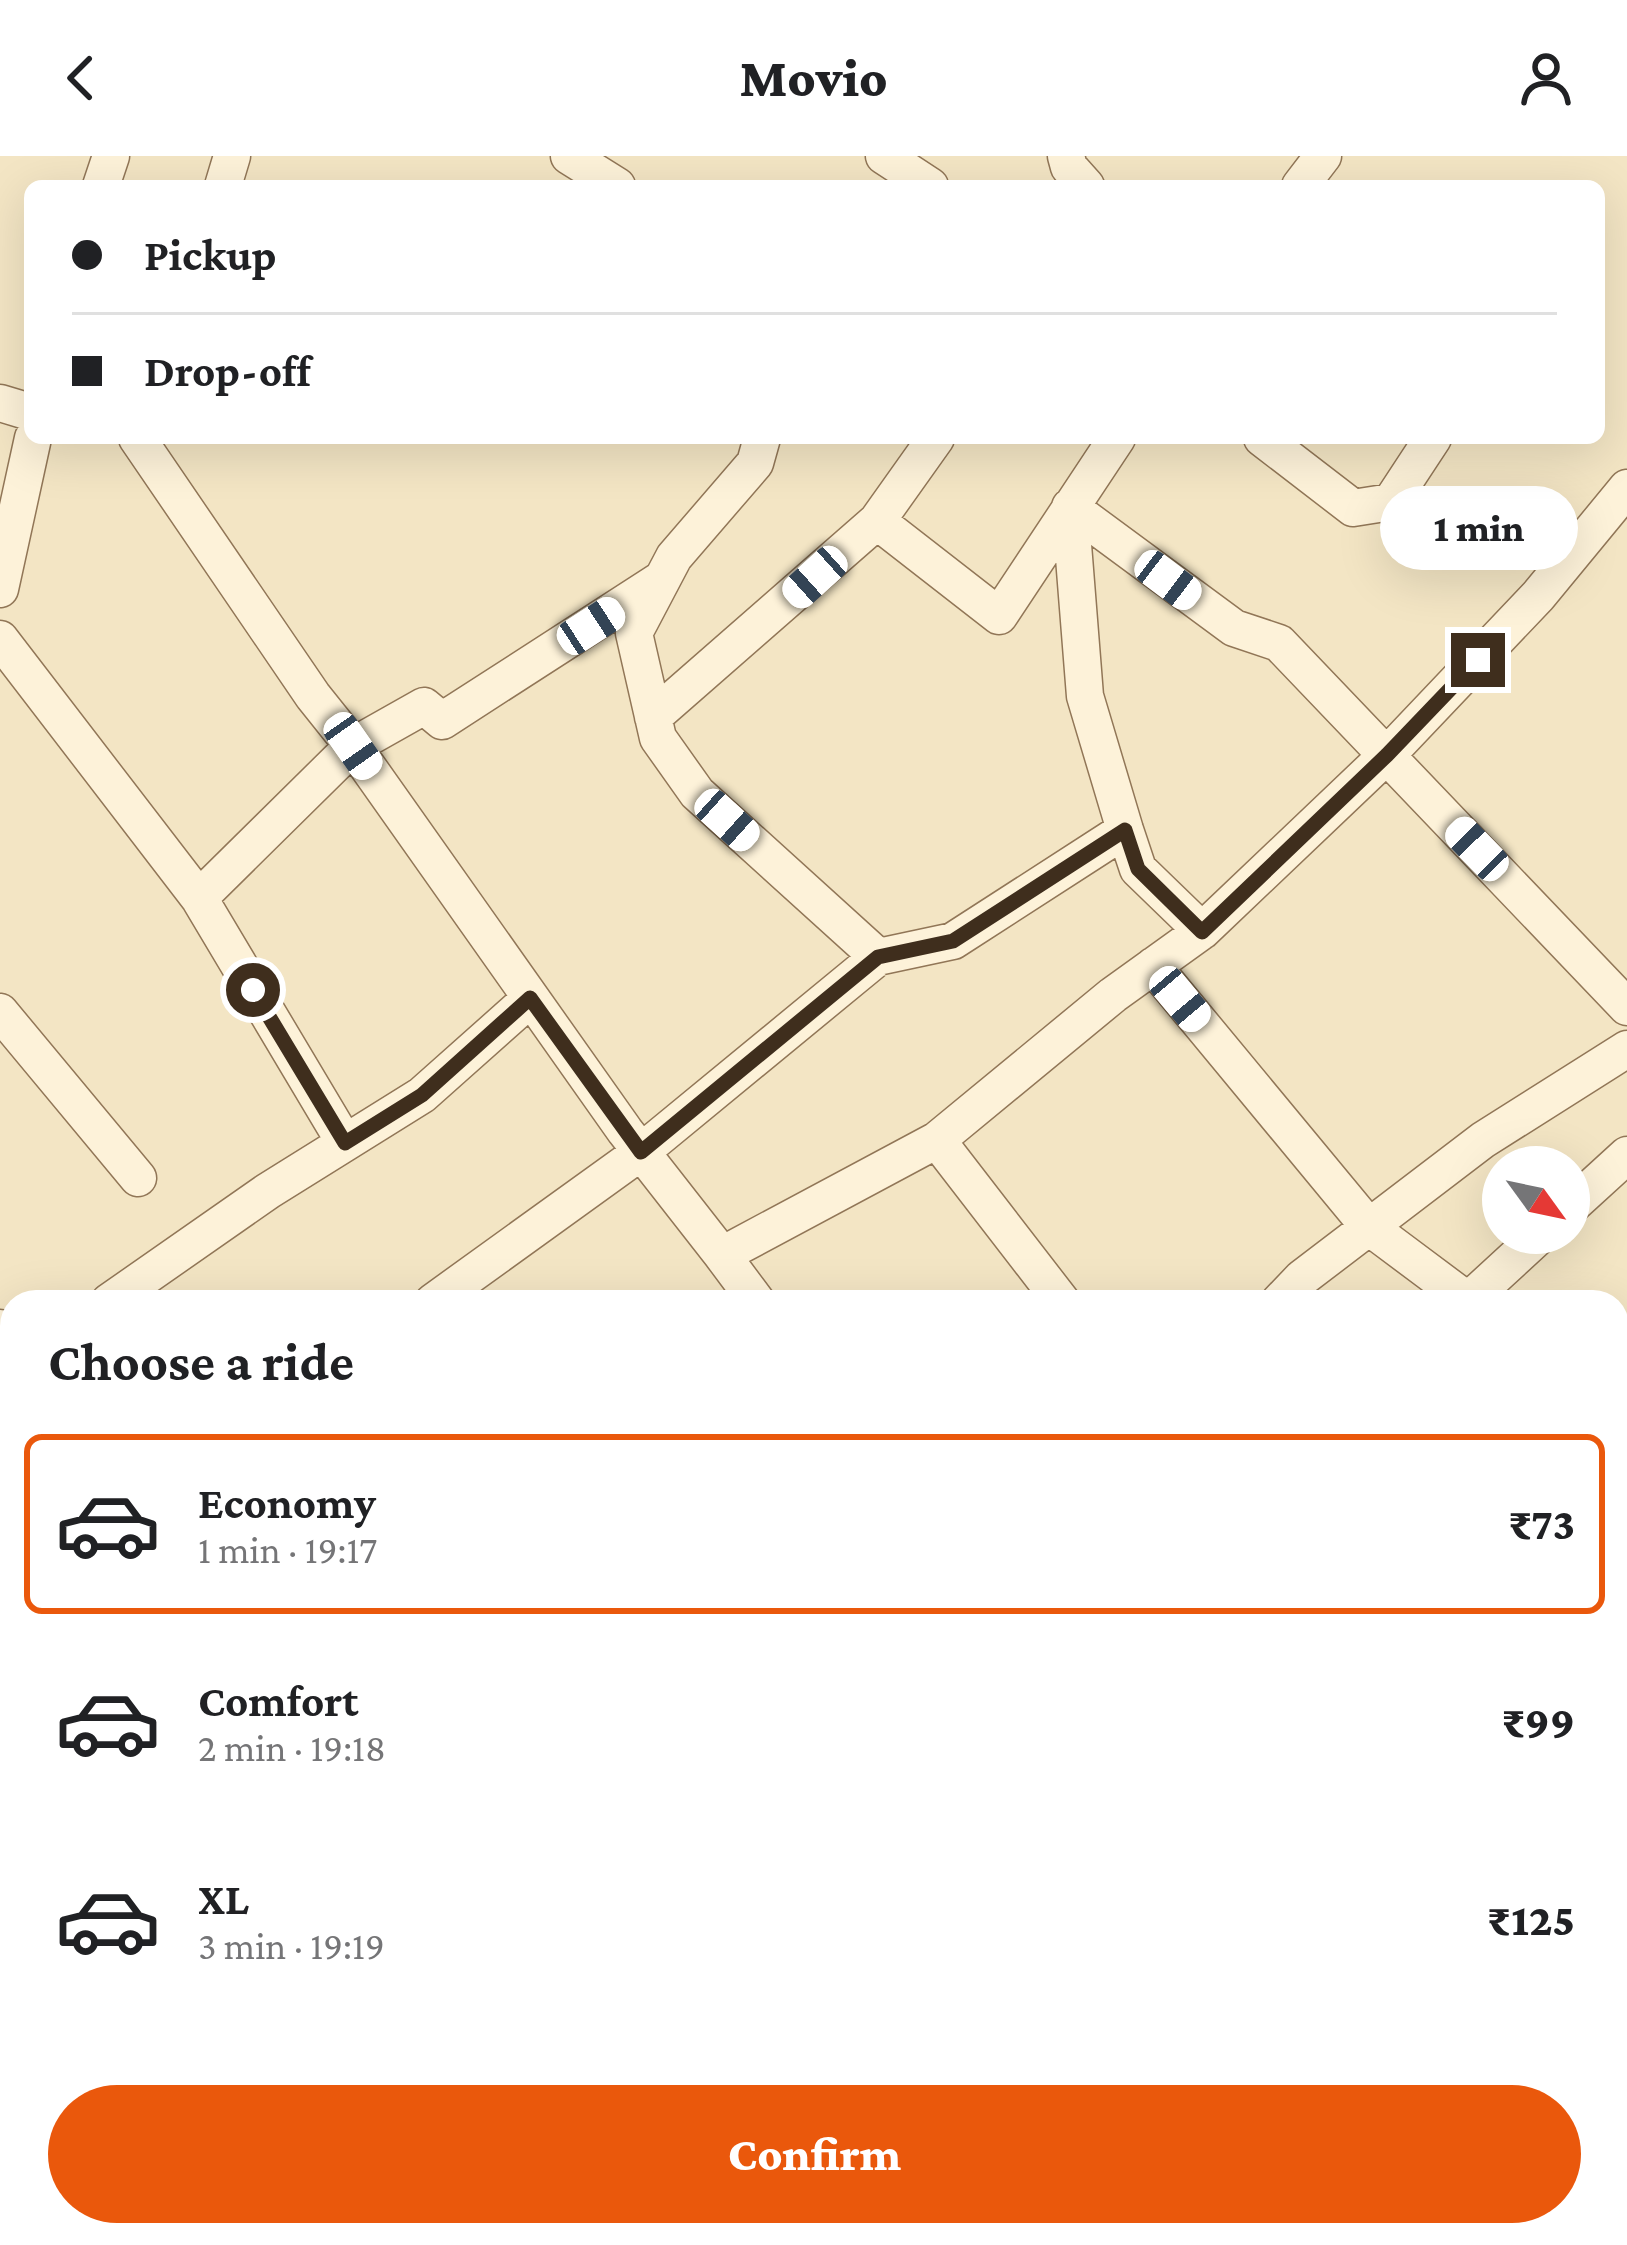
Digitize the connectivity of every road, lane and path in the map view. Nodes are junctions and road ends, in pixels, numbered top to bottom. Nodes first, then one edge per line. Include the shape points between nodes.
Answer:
1 (568, 156) edge
2 (884, 156) edge
3 (1323, 156) edge
4 (607, 180) edge
5 (921, 180) edge
6 (1305, 180) edge
7 (32, 444) edge
8 (141, 444) edge
9 (760, 444) edge
10 (933, 444) edge
11 (1114, 444) edge
12 (1270, 444) edge
13 (1429, 444) edge
14 (1627, 488) edge
15 (1070, 507) junction
16 (877, 521) junction
17 (662, 579) junction
18 (0, 589) edge
19 (0, 640) edge
20 (653, 717) junction
21 (353, 746) junction
22 (1387, 755) junction
23 (1125, 830) junction
24 (199, 898) junction
25 (1202, 932) junction
26 (878, 957) junction
27 (1153, 966) junction
28 (530, 998) junction
29 (1627, 1007) edge
30 (0, 1012) edge
31 (1627, 1048) edge
32 (938, 1140) junction
33 (345, 1143) junction
34 (641, 1152) junction
35 (1627, 1155) edge
36 (138, 1178) dead end
37 (1590, 1189) edge
38 (1369, 1227) junction
39 (1519, 1254) edge
40 (722, 1255) junction
41 (126, 1290) edge
42 (450, 1290) edge
43 (743, 1290) edge
44 (1053, 1290) edge
45 (1290, 1290) edge
46 (1451, 1290) edge
47 (1480, 1290) edge

1 - 4 street
2 - 5 street
3 - 6 street
7 - 18 street
8 - 21 street
9 - 17 street via 755,463
10 - 16 street
11 - 15 street
12 - 13 street via 1353,508 1391,502
14 - 22 street via 1538,596
15 - 16 street via 999,616
15 - 22 street via 1234,628 1280,644
15 - 23 street via 1085,697
16 - 20 street
17 - 20 street via 634,633
17 - 21 street via 442,722 424,706
19 - 24 street
20 - 26 street via 658,738 697,793
21 - 24 street
21 - 28 street
22 - 25 street
22 - 29 street
23 - 25 street via 1138,869
23 - 26 street via 953,941
24 - 33 street
25 - 27 street
26 - 34 street
27 - 32 street
27 - 38 street
28 - 33 street via 422,1095
28 - 34 street
30 - 36 street
31 - 38 street
32 - 40 street
32 - 44 street
33 - 41 street
34 - 40 street
34 - 42 street
35 - 37 street
38 - 45 street
38 - 46 street
39 - 47 street
40 - 43 street

